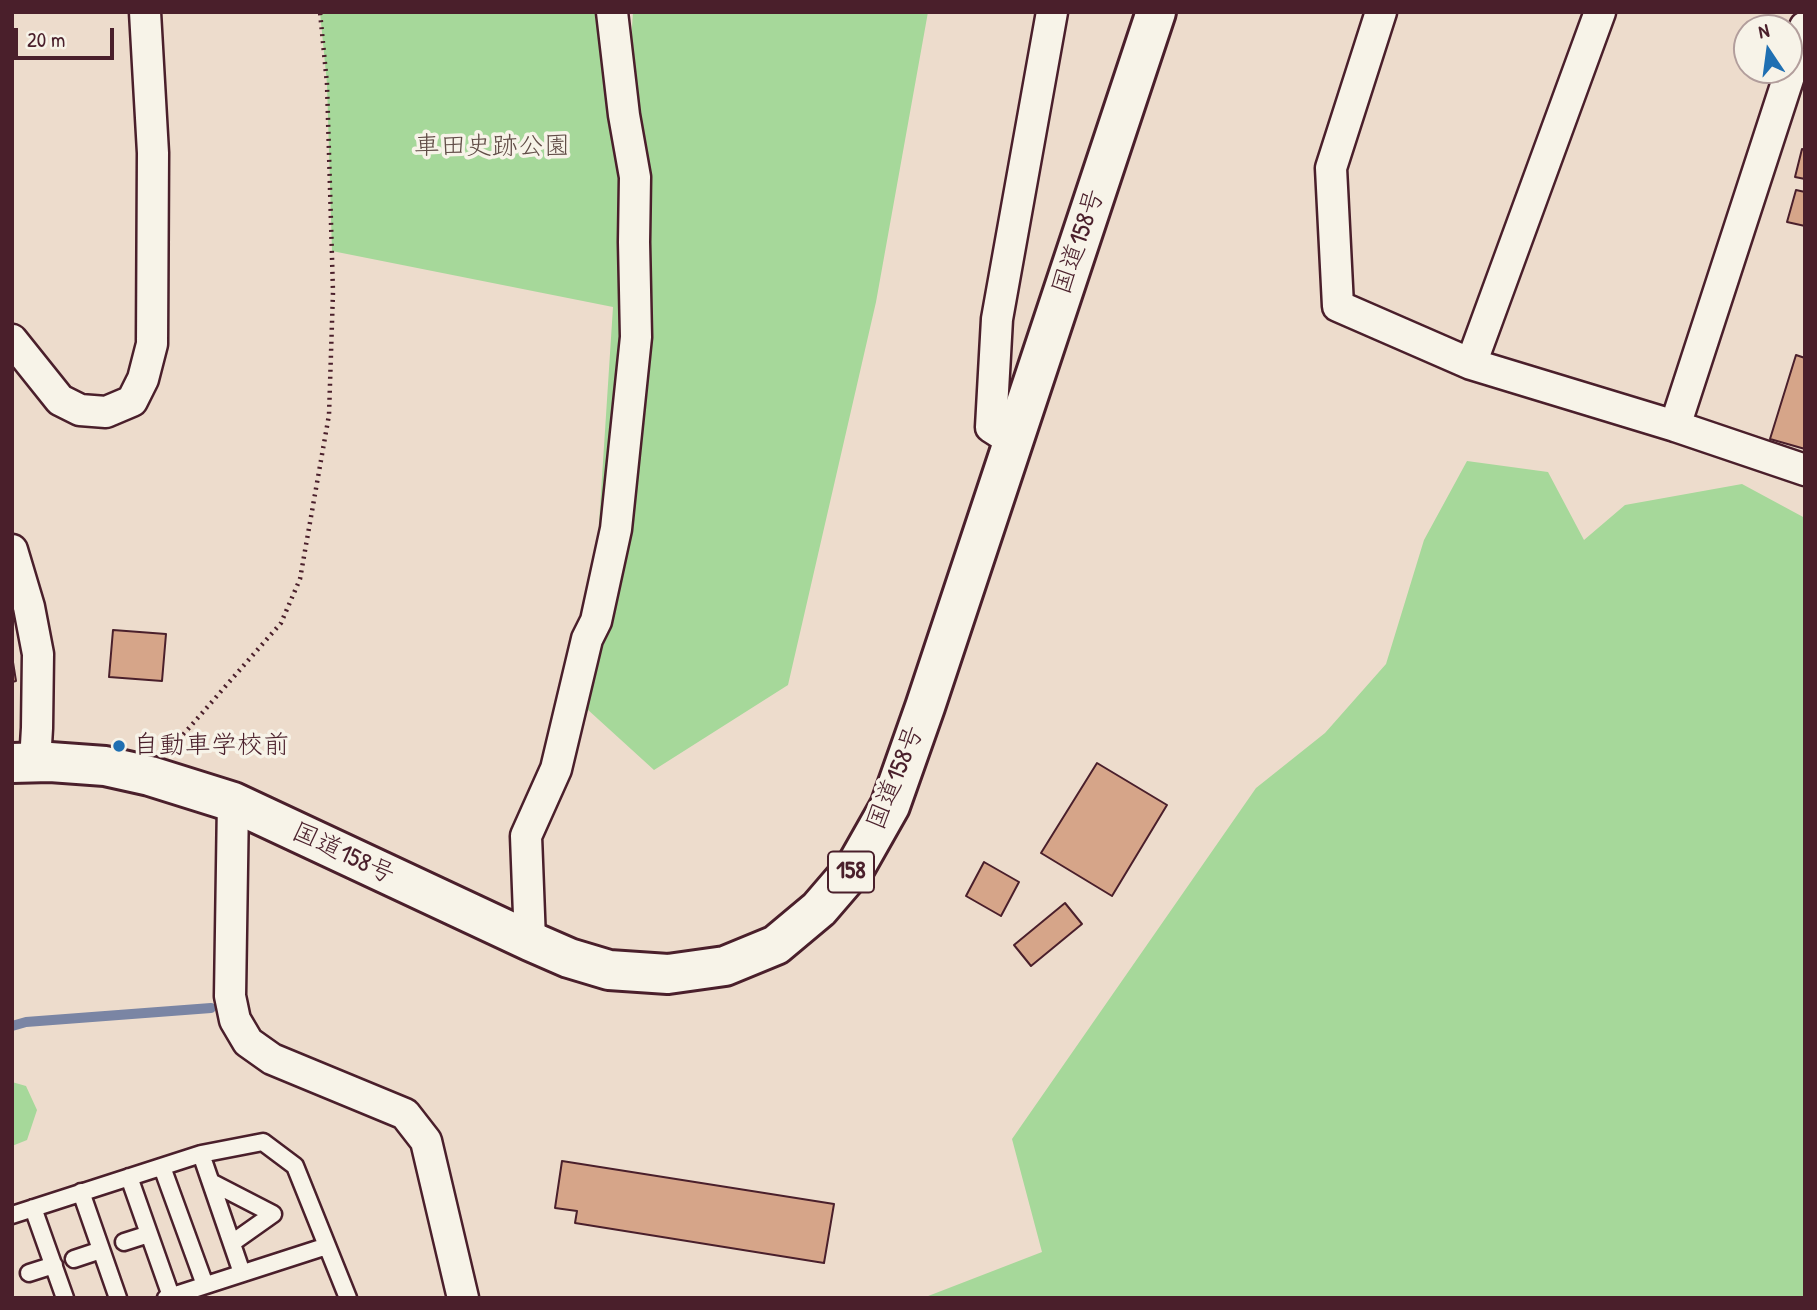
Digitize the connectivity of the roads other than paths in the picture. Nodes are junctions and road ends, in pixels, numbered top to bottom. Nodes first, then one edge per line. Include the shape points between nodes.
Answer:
1 (145, 12) edge
2 (612, 12) edge
3 (1052, 12) edge
4 (1156, 12) edge
5 (1381, 12) edge
6 (1600, 12) edge
7 (1805, 27) edge
8 (12, 340) edge
9 (1471, 364) junction
10 (1675, 426) junction
11 (1013, 440) junction
12 (1805, 470) edge
13 (12, 550) edge
14 (21, 606) edge
15 (23, 763) edge
16 (233, 802) junction
17 (530, 942) junction
18 (201, 1154) junction
19 (162, 1167) junction
20 (129, 1177) junction
21 (211, 1182) junction
22 (82, 1192) junction
23 (33, 1208) junction
24 (12, 1214) edge
25 (149, 1234) junction
26 (124, 1242) dead end
27 (232, 1243) junction
28 (327, 1246) junction
29 (102, 1250) junction
30 (74, 1259) dead end
31 (54, 1265) junction
32 (29, 1273) dead end
33 (242, 1273) junction
34 (205, 1286) junction
35 (176, 1296) edge
36 (65, 1298) edge
37 (118, 1298) edge
38 (348, 1298) edge
39 (463, 1298) edge

1 - 8 street via 152,153 152,344 143,379 132,401 106,412 80,411 60,400
2 - 17 street via 635,177 636,337 614,542 556,769 526,836
3 - 11 street via 998,319 991,427
4 - 11 highway, 国道158号 / 158
5 - 9 street via 1331,168 1338,306
6 - 9 street
7 - 10 street
9 - 10 street
10 - 12 street
11 - 17 highway, 国道158号 / 158 via 890,806 856,866 819,909 776,945 725,966 668,974 609,970
13 - 14 street
14 - 15 street via 38,654 37,728
15 - 16 highway, 国道158号 / 158 via 105,766
16 - 17 highway, 国道158号 / 158
16 - 39 street via 230,996 235,1020 248,1042 272,1059 405,1114 426,1141
18 - 19 lane
18 - 21 lane
18 - 28 lane via 263,1142 295,1166
19 - 20 lane
19 - 34 lane
20 - 22 lane
20 - 25 lane
21 - 27 lane
21 - 27 lane via 273,1214
22 - 23 lane
22 - 29 lane
23 - 24 lane
23 - 31 lane
25 - 26 lane
25 - 35 lane
27 - 33 lane
28 - 33 lane
28 - 38 lane
29 - 30 lane
29 - 37 lane
31 - 32 lane
31 - 36 lane
33 - 34 lane
34 - 35 lane

